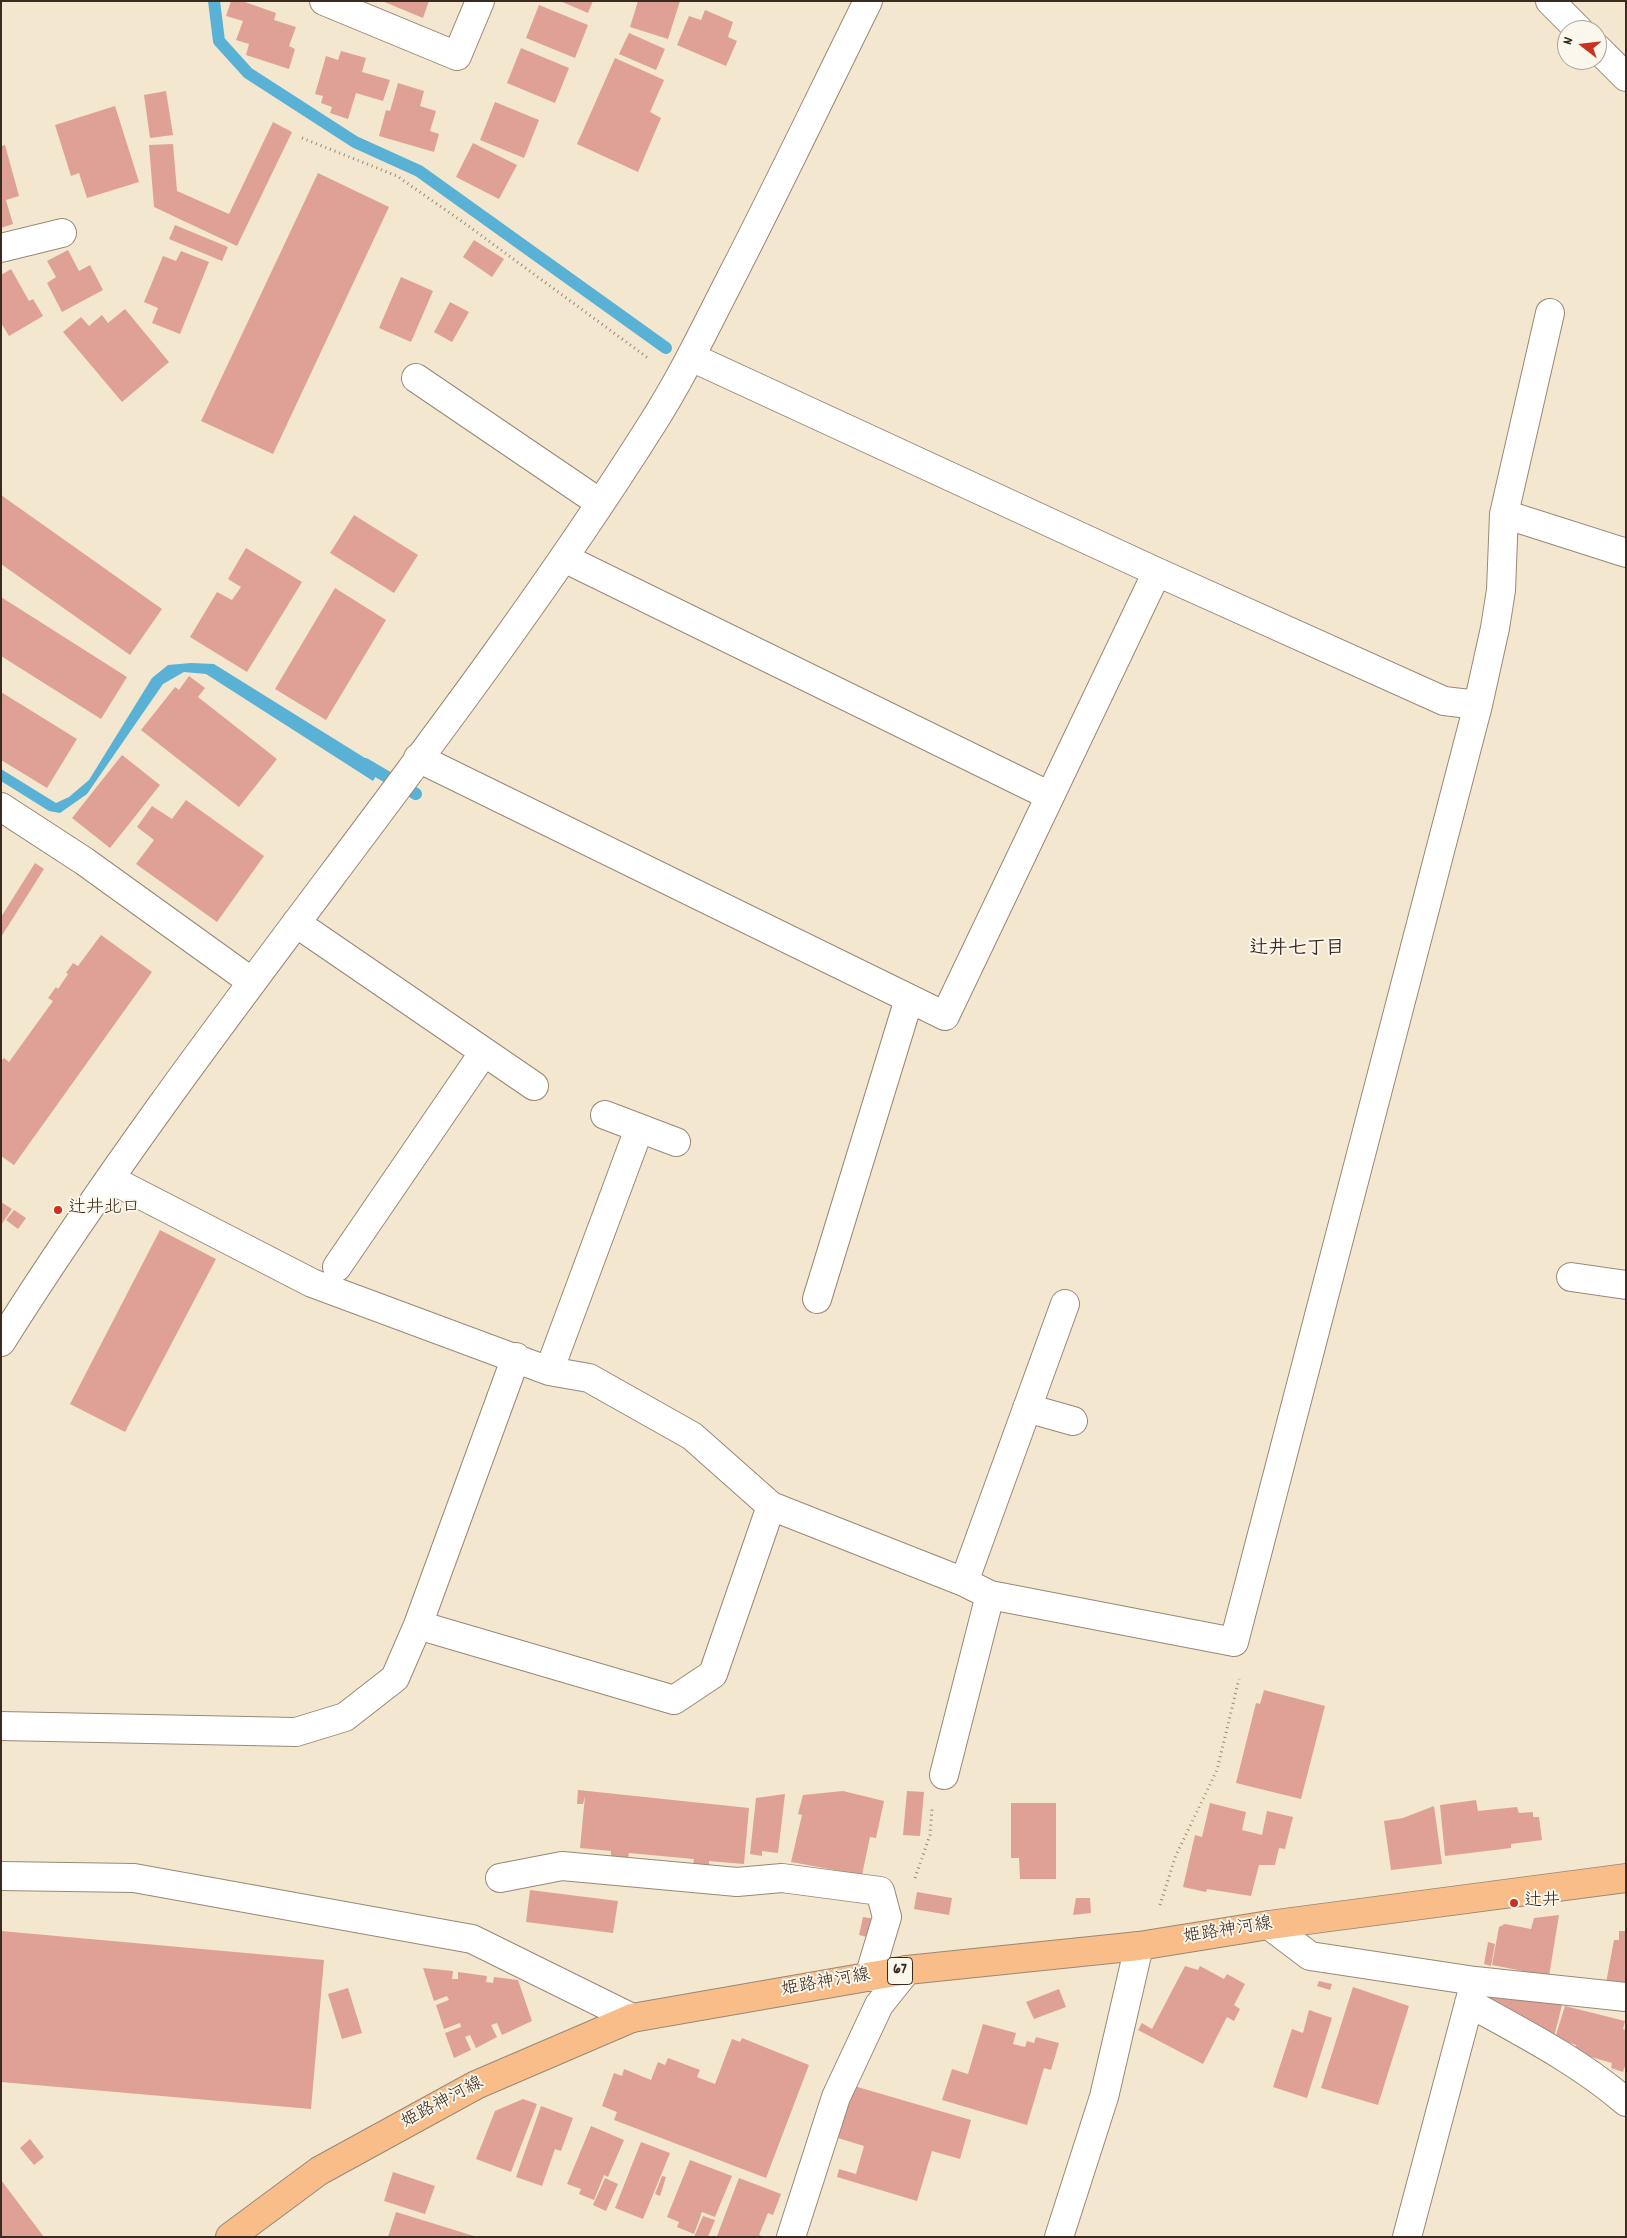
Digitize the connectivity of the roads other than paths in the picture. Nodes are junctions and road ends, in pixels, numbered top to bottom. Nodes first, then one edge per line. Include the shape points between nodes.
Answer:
1 (324, 1) edge
2 (480, 1) edge
3 (868, 1) edge
4 (1550, 1) edge
5 (1569, 20) edge
6 (1607, 58) edge
7 (1626, 77) edge
8 (62, 233) dead end
9 (1, 248) edge
10 (1550, 313) dead end
11 (691, 357) junction
12 (416, 378) dead end
13 (600, 503) junction
14 (1504, 514) junction
15 (1626, 553) edge
16 (564, 558) junction
17 (1158, 572) junction
18 (1478, 705) junction
19 (418, 758) junction
20 (1050, 796) junction
21 (1, 807) edge
22 (296, 923) junction
23 (252, 982) junction
24 (909, 999) junction
25 (484, 1052) junction
26 (534, 1086) dead end
27 (605, 1115) dead end
28 (639, 1129) junction
29 (676, 1142) dead end
30 (110, 1179) junction
31 (336, 1267) dead end
32 (1572, 1276) dead end
33 (1626, 1285) edge
34 (817, 1299) dead end
35 (1065, 1304) dead end
36 (5, 1330) edge
37 (516, 1357) junction
38 (549, 1371) junction
39 (1027, 1408) junction
40 (1073, 1421) dead end
41 (771, 1506) junction
42 (964, 1582) junction
43 (990, 1595) junction
44 (418, 1625) junction
45 (1, 1726) edge
46 (944, 1775) road end
47 (1, 1876) edge
48 (500, 1878) dead end
49 (1626, 1878) edge
50 (1269, 1925) junction
51 (1139, 1946) junction
52 (907, 1970) junction
53 (869, 1977) junction
54 (1472, 1992) junction
55 (1626, 1997) edge
56 (632, 2018) junction
57 (1626, 2102) edge
58 (230, 2237) edge
59 (791, 2237) edge
60 (1059, 2237) edge
61 (1407, 2237) edge

1 - 2 street via 457,56
3 - 11 street
4 - 5 street
6 - 7 street
8 - 9 street
10 - 14 street
11 - 13 street
11 - 17 street
12 - 13 street
13 - 16 street
14 - 15 street
14 - 18 street via 1501,590
16 - 19 street
16 - 20 street
17 - 18 street via 1444,701
17 - 20 street
18 - 43 street via 1234,1642
19 - 22 street
19 - 24 street
20 - 24 street via 945,1016
21 - 23 street via 84,860
22 - 23 street
22 - 25 street
23 - 30 street
24 - 34 street
25 - 26 street
25 - 31 street
27 - 28 street
28 - 29 street
28 - 38 street
30 - 36 street
30 - 37 street via 312,1283
32 - 33 street
35 - 39 street
37 - 38 street
37 - 44 street
38 - 41 street via 589,1378 692,1436
39 - 40 street
39 - 42 street
41 - 42 street
41 - 44 street via 713,1674 674,1700
42 - 43 street
43 - 46 street
44 - 45 street via 395,1678 345,1717 296,1732
47 - 56 street via 134,1878 472,1940
48 - 53 street via 562,1866 737,1882 782,1878 880,1891 887,1917
49 - 50 main road, 姫路神河線 / 67
50 - 51 main road, 姫路神河線 / 67
50 - 54 street via 1310,1956
51 - 52 main road, 姫路神河線 / 67
51 - 60 street via 1104,2097
52 - 53 main road, 姫路神河線 / 67
52 - 59 street via 879,2005 836,2097
53 - 56 main road, 姫路神河線 / 67
54 - 55 street
54 - 57 street
54 - 61 street
56 - 58 main road, 姫路神河線 / 67 via 476,2085 318,2171

